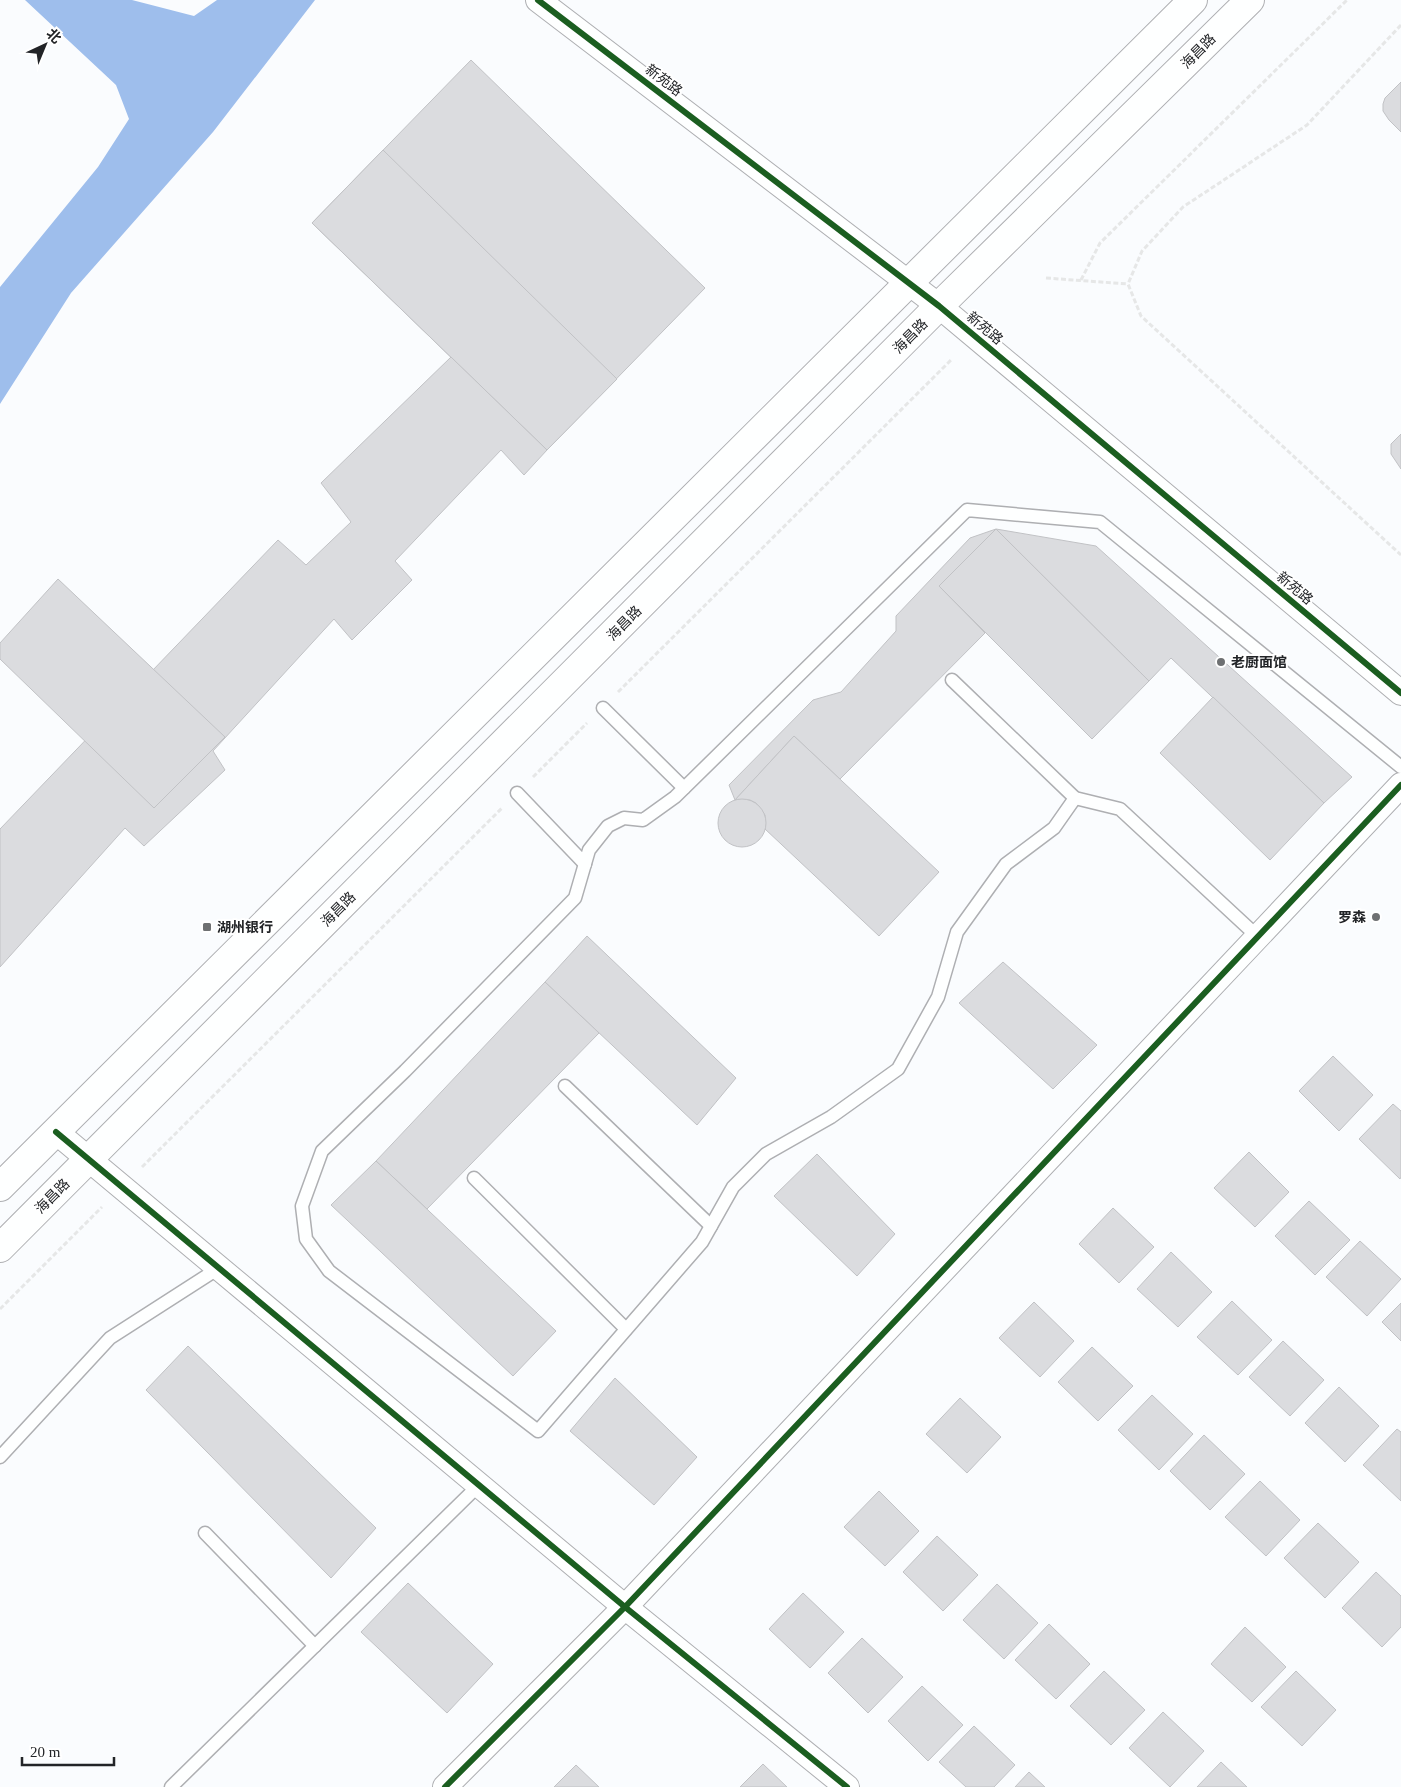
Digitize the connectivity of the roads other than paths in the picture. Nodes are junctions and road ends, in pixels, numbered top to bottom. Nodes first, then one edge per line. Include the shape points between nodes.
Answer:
1 (538, 0) edge
2 (1193, 0) edge
3 (1250, 0) edge
4 (910, 283) junction
5 (939, 306) junction
6 (952, 680) dead end
7 (1401, 693) edge
8 (603, 708) road end
9 (1401, 767) edge
10 (1401, 786) edge
11 (684, 788) junction
12 (517, 793) road end
13 (1075, 798) junction
14 (585, 864) junction
15 (1258, 937) junction
16 (565, 1086) dead end
17 (56, 1132) junction
18 (88, 1160) junction
19 (474, 1178) dead end
20 (0, 1187) edge
21 (710, 1226) junction
22 (0, 1248) edge
23 (218, 1268) junction
24 (626, 1329) junction
25 (0, 1457) edge
26 (479, 1485) junction
27 (205, 1533) dead end
28 (625, 1606) junction
29 (315, 1646) junction
30 (171, 1787) edge
31 (445, 1787) edge
32 (847, 1787) edge

1 - 4 street, 新苑路
2 - 4 main road
3 - 5 main road, 海昌路
4 - 5 street, 新苑路
4 - 17 main road
5 - 7 street, 新苑路
5 - 18 main road, 海昌路
6 - 13 lane
8 - 11 lane
9 - 11 lane via 1100,522 967,510
10 - 15 street
11 - 14 lane via 643,820 624,818 608,826 588,850
12 - 14 lane
13 - 15 lane via 1120,809
13 - 21 lane via 1054,828 1006,864 956,932 938,997 898,1068 831,1117 766,1154 732,1187
14 - 24 lane via 575,898 322,1151 302,1206 306,1239 328,1271 538,1431
15 - 28 street
16 - 21 lane
17 - 18 street
17 - 20 main road
18 - 22 main road, 海昌路
18 - 23 street
19 - 24 lane
21 - 24 lane via 702,1242
23 - 25 lane via 110,1338
23 - 26 street
26 - 28 street
26 - 29 lane
27 - 29 lane
28 - 31 street
28 - 32 street
29 - 30 lane

